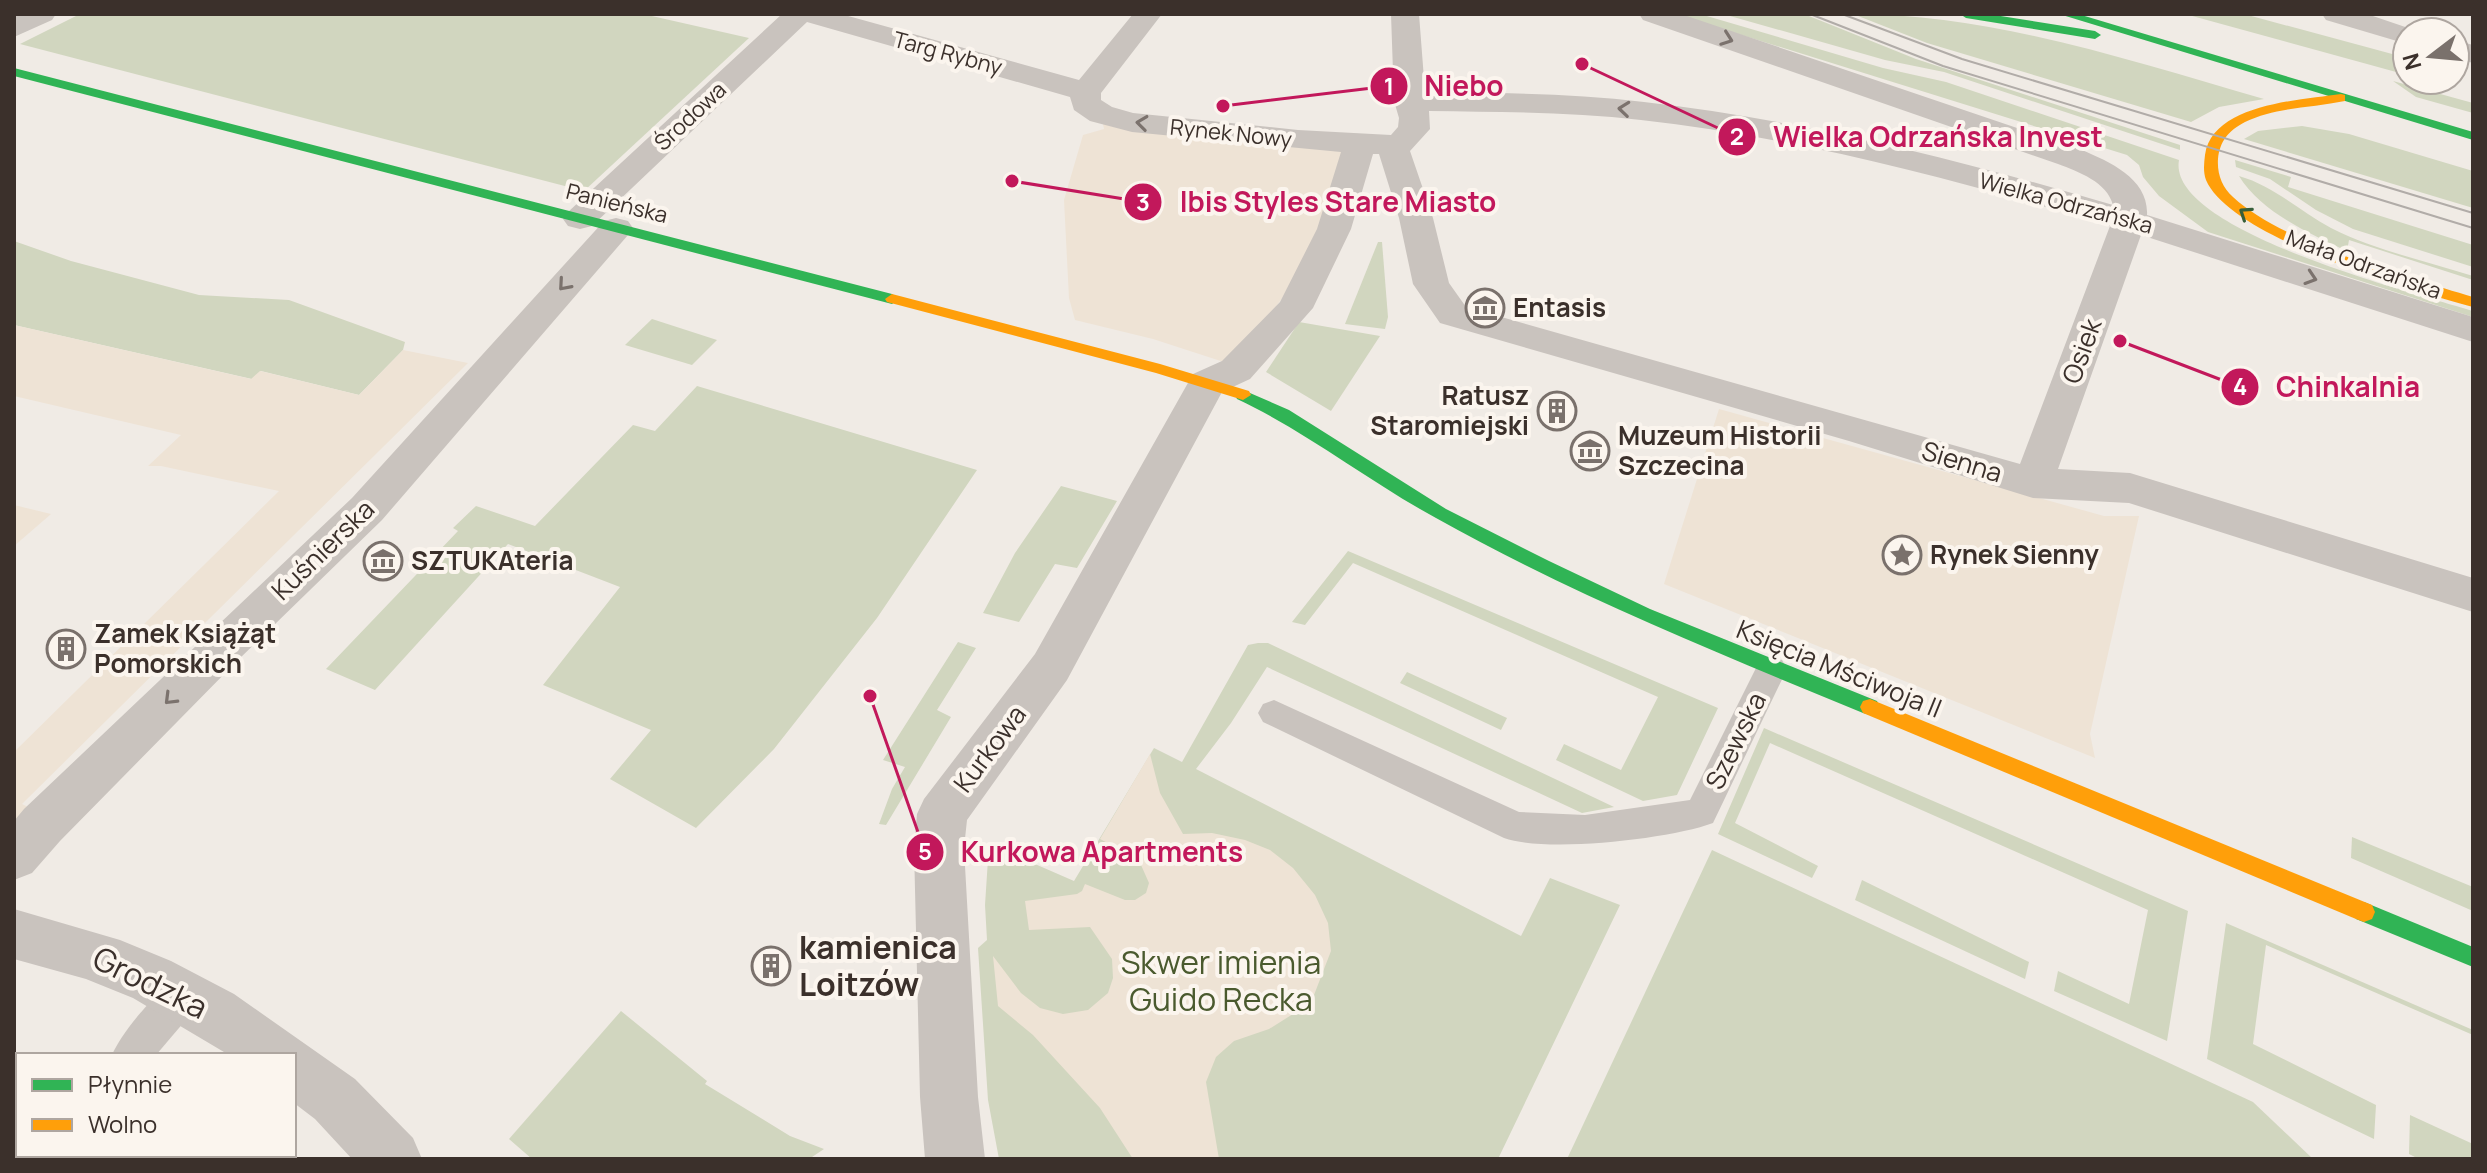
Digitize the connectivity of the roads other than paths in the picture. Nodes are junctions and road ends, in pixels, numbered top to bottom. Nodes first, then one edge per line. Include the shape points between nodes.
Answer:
1 (42, 14) edge
2 (799, 14) edge
3 (809, 14) edge
4 (1148, 14) edge
5 (1405, 14) edge
6 (1653, 14) edge
7 (1966, 14) edge
8 (2065, 14) edge
9 (2336, 14) edge
10 (14, 28) edge
11 (2391, 30) edge
12 (14, 72) edge
13 (2257, 74) junction
14 (1860, 87) junction
15 (1086, 92) junction
16 (2341, 98) junction
17 (1410, 101) junction
18 (2473, 136) edge
19 (1376, 145) junction
20 (1839, 147) junction
21 (580, 219) junction
22 (2130, 219) junction
23 (616, 228) junction
24 (2473, 302) edge
25 (2473, 330) edge
26 (1207, 383) junction
27 (2033, 483) junction
28 (2473, 595) edge
29 (1771, 669) junction
30 (1274, 713) dead end
31 (14, 857) edge
32 (14, 934) edge
33 (2473, 957) edge
34 (183, 995) junction
35 (133, 1053) edge
36 (273, 1053) edge
37 (296, 1070) edge
38 (392, 1159) edge
39 (955, 1159) edge

1 - 10 street
2 - 21 street, Środowa
3 - 15 street, Targ Rybny via 872,40
4 - 15 street
5 - 17 street
6 -> 14 street
7 - 13 street via 2104,37
8 - 13 street
9 - 11 street
12 - 21 street, Panieńska
13 - 16 street
14 - 20 street
14 - 22 street via 2081,161 2124,190 2133,206
19 -> 15 street, Rynek Nowy via 1132,122 1094,111 1085,103
16 - 18 street
24 -> 16 street, Mała Odrzańska via 2311,248 2250,216 2222,195 2210,177 2208,163 2218,136 2235,122
17 - 19 street via 1413,134
20 -> 17 street, Wielka Odrzańska via 1627,110
19 - 26 street via 1295,308 1236,370
19 - 27 street, Sienna via 1416,218 1431,284 1453,315
20 - 22 street, Wielka Odrzańska
21 - 23 street, Panieńska
22 -> 25 street, Wielka Odrzańska
22 - 27 street, Osiek
23 - 26 street, Panieńska
23 -> 31 street, Kuśnierska via 367,509
26 - 29 street, Księcia Mściwoja II via 1283,414 1492,541
26 - 39 street, Kurkowa via 1051,667 942,814 939,848
27 - 28 street, Sienna via 2405,573
29 - 30 lane, Szewska via 1701,813 1585,830 1516,827
29 - 33 street, Księcia Mściwoja II
32 - 34 street, Grodzka via 93,954
34 - 35 lane
34 - 36 street, Grodzka
37 - 38 street via 335,1099

